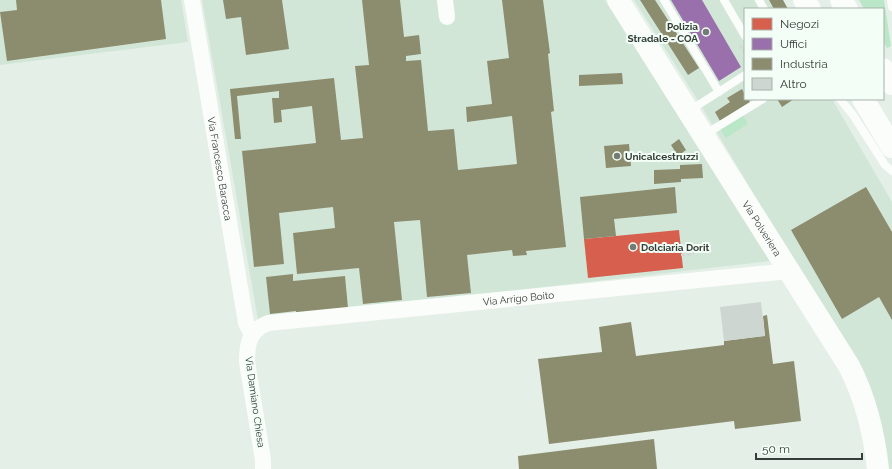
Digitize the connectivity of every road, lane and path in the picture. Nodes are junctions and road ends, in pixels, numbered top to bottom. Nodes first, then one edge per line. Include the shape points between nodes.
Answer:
1 (192, 0) edge
2 (445, 0) edge
3 (618, 0) edge
4 (664, 0) edge
5 (724, 0) edge
6 (891, 0) edge
7 (892, 7) edge
8 (447, 17) dead end
9 (744, 34) edge
10 (884, 71) edge
11 (744, 76) edge
12 (892, 84) edge
13 (719, 92) junction
14 (761, 100) edge
15 (841, 100) edge
16 (864, 100) edge
17 (688, 111) junction
18 (704, 135) junction
19 (892, 147) edge
20 (892, 171) edge
21 (694, 254) dead end
22 (681, 255) dead end
23 (789, 271) junction
24 (252, 335) junction
25 (263, 469) edge
26 (878, 469) edge

1 - 24 street, Via Francesco Baracca via 246,323
2 - 8 street
3 - 17 main road, Via Polveriera
4 - 13 lane
5 - 9 lane
6 - 7 lane
10 - 12 main road
11 - 13 lane
13 - 17 lane
14 - 18 lane
15 - 20 lane via 885,165
16 - 19 main road
17 - 18 main road, Via Polveriera
18 - 23 main road, Via Polveriera
21 - 22 path
23 - 24 street, Via Arrigo Boito via 268,323 258,327
23 - 26 main road, Via Polveriera via 856,381 872,426
24 - 25 street, Via Damiano Chiesa via 247,345 247,362 264,460

